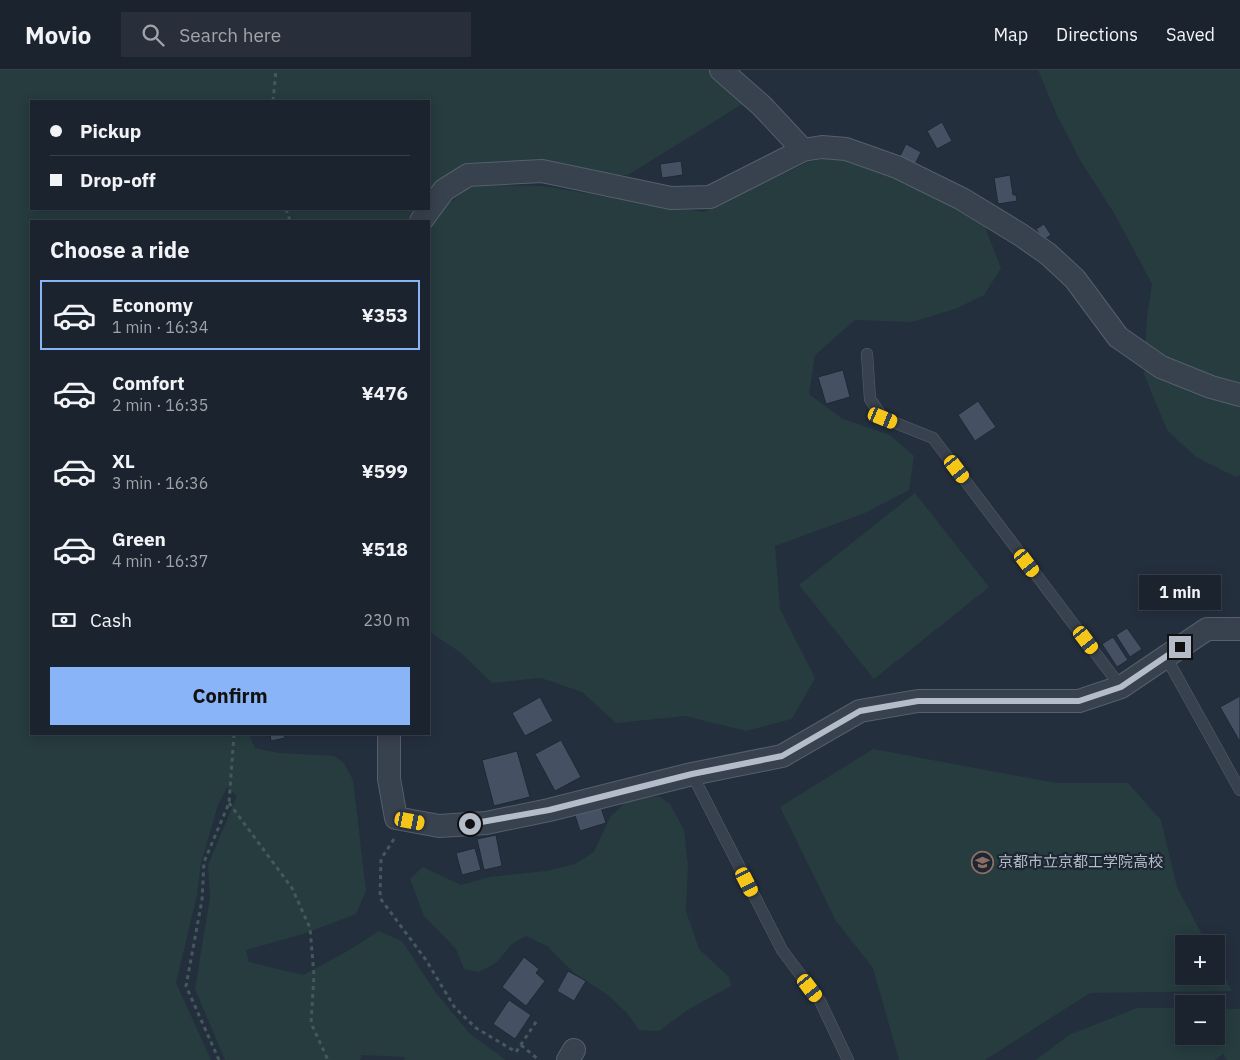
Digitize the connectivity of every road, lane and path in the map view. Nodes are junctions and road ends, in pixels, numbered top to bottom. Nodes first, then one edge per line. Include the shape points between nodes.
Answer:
1 (276, 70) edge
2 (721, 70) edge
3 (273, 100) edge
4 (804, 150) junction
5 (430, 210) edge
6 (867, 354) dead end
7 (1240, 395) edge
8 (1240, 629) edge
9 (1166, 656) junction
10 (1121, 687) junction
11 (234, 735) edge
12 (389, 735) edge
13 (692, 774) junction
14 (1240, 790) edge
15 (229, 803) junction
16 (396, 818) junction
17 (538, 1019) dead end
18 (521, 1045) junction
19 (219, 1060) edge
20 (328, 1060) edge
21 (539, 1060) edge
22 (848, 1060) edge

1 - 3 path
2 - 4 street via 762,106
4 - 5 street via 710,197 671,198 542,171 468,175 444,190
4 - 7 street via 822,147 846,149 897,167 962,199 1048,254 1075,279 1118,337 1161,367
6 - 10 lane via 870,399 883,418 933,438
8 - 9 street via 1207,628
9 - 10 street
9 - 14 lane
10 - 13 street via 1079,701 918,701 860,711 782,756
11 - 15 path
12 - 16 street via 389,779
13 - 16 street via 486,823 439,826
13 - 22 lane via 782,950 820,1001
15 - 19 path via 204,862 202,900 186,986
15 - 20 path via 292,888 310,928 314,975 311,1023
16 - 18 path via 396,837 381,859 380,898 426,960 455,1008 476,1028 516,1052
17 - 18 path
18 - 21 path

